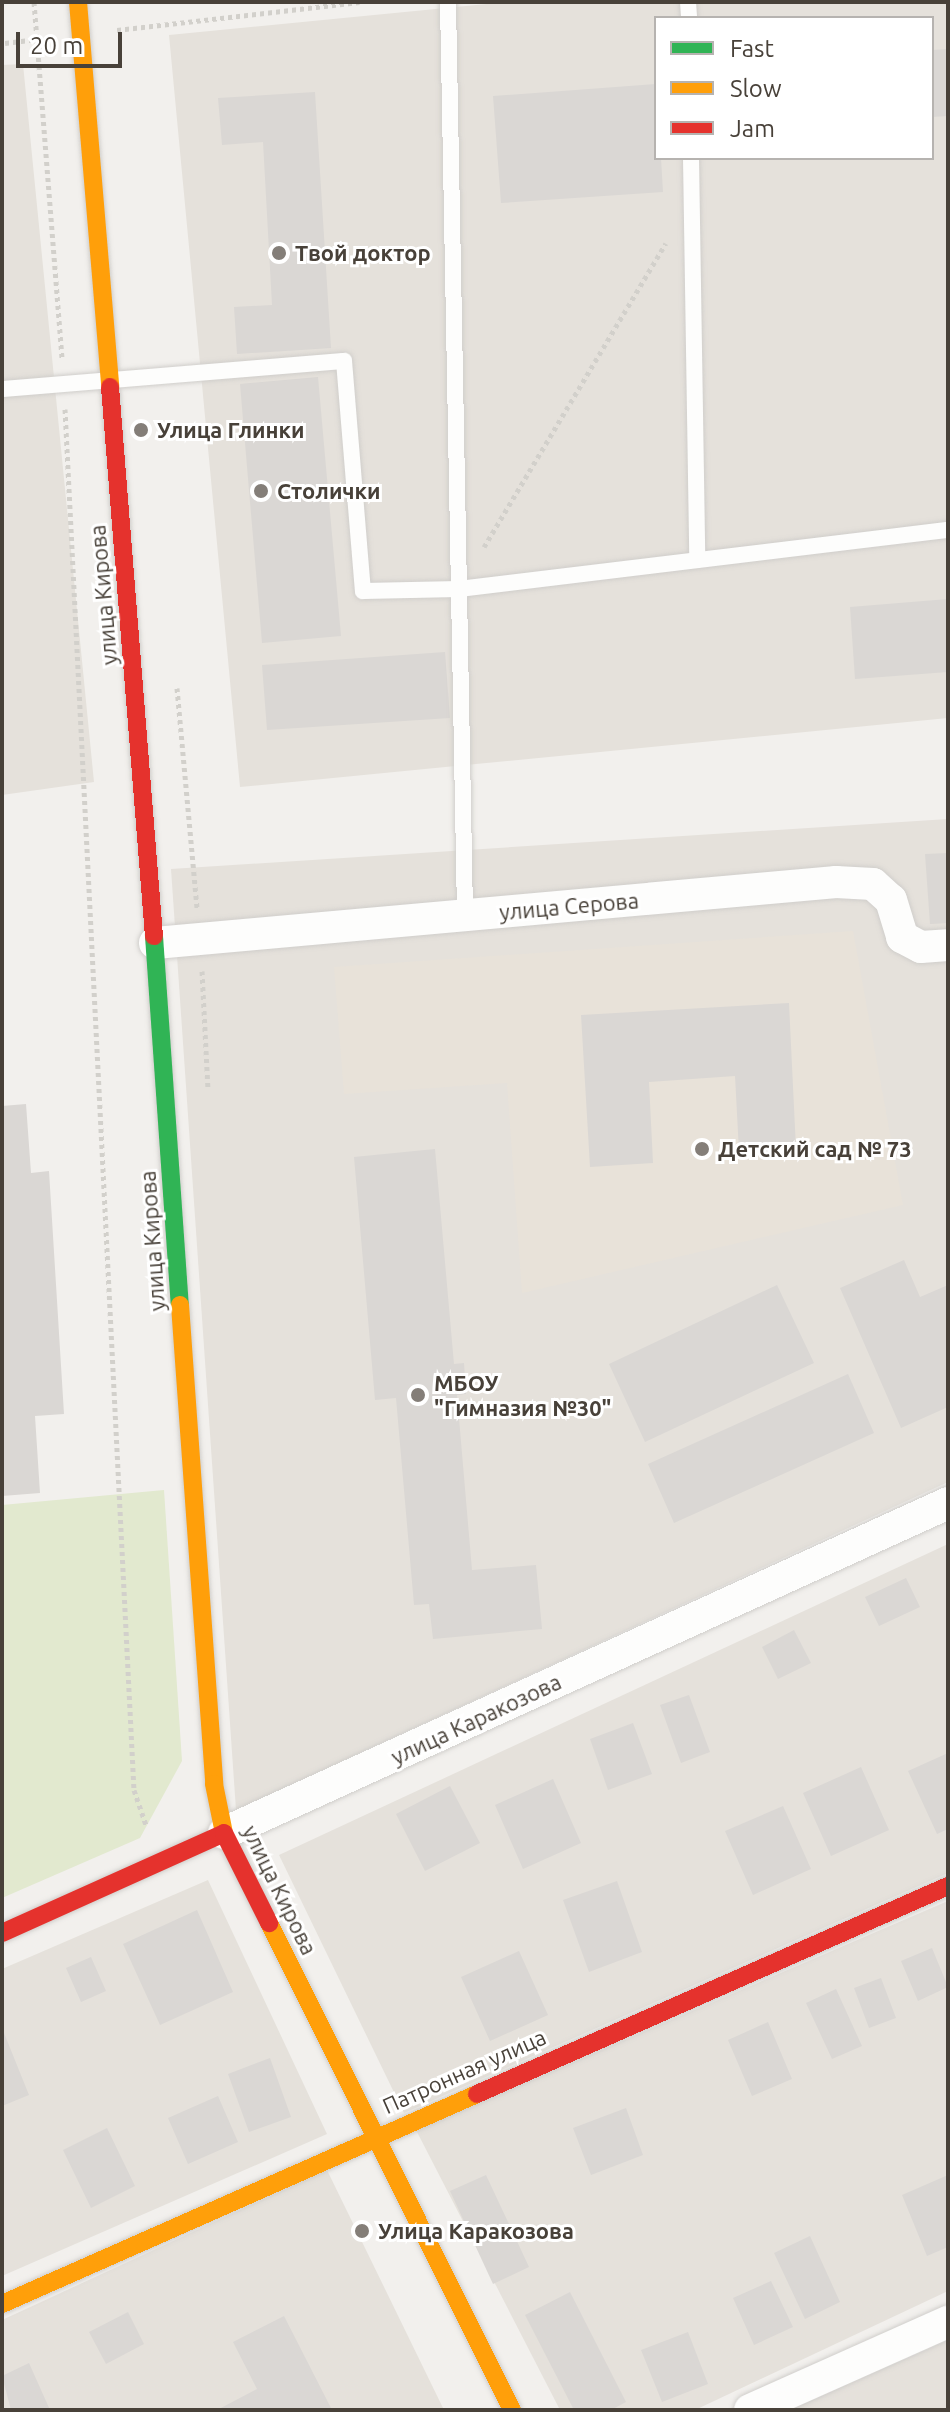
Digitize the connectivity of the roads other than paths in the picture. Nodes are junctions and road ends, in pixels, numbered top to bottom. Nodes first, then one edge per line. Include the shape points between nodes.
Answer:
1 (78, 2) edge
2 (448, 2) edge
3 (691, 160) edge
4 (109, 380) junction
5 (2, 389) edge
6 (948, 530) edge
7 (697, 560) junction
8 (459, 589) junction
9 (465, 915) junction
10 (155, 943) junction
11 (948, 945) edge
12 (948, 1503) edge
13 (224, 1833) junction
14 (948, 1886) edge
15 (2, 1933) edge
16 (374, 2136) junction
17 (2, 2304) edge
18 (948, 2322) edge
19 (512, 2410) edge
20 (750, 2410) edge

1 - 4 main road, улица Кирова
2 - 8 lane
3 - 7 lane
4 - 5 lane
4 - 8 lane via 344,361 363,591
4 - 10 main road, улица Кирова
6 - 7 lane
7 - 8 lane
8 - 9 lane
9 - 10 street, улица Серова
9 - 11 street, улица Серова via 836,882 873,884 891,900 902,937 921,947
10 - 13 main road, улица Кирова via 214,1784
12 - 13 street, улица Каракозова
13 - 15 main road, улица Каракозова
13 - 16 main road, улица Кирова
14 - 16 main road, Патронная улица
16 - 17 main road, Патронная улица
16 - 19 main road, улица Кирова
18 - 20 street

